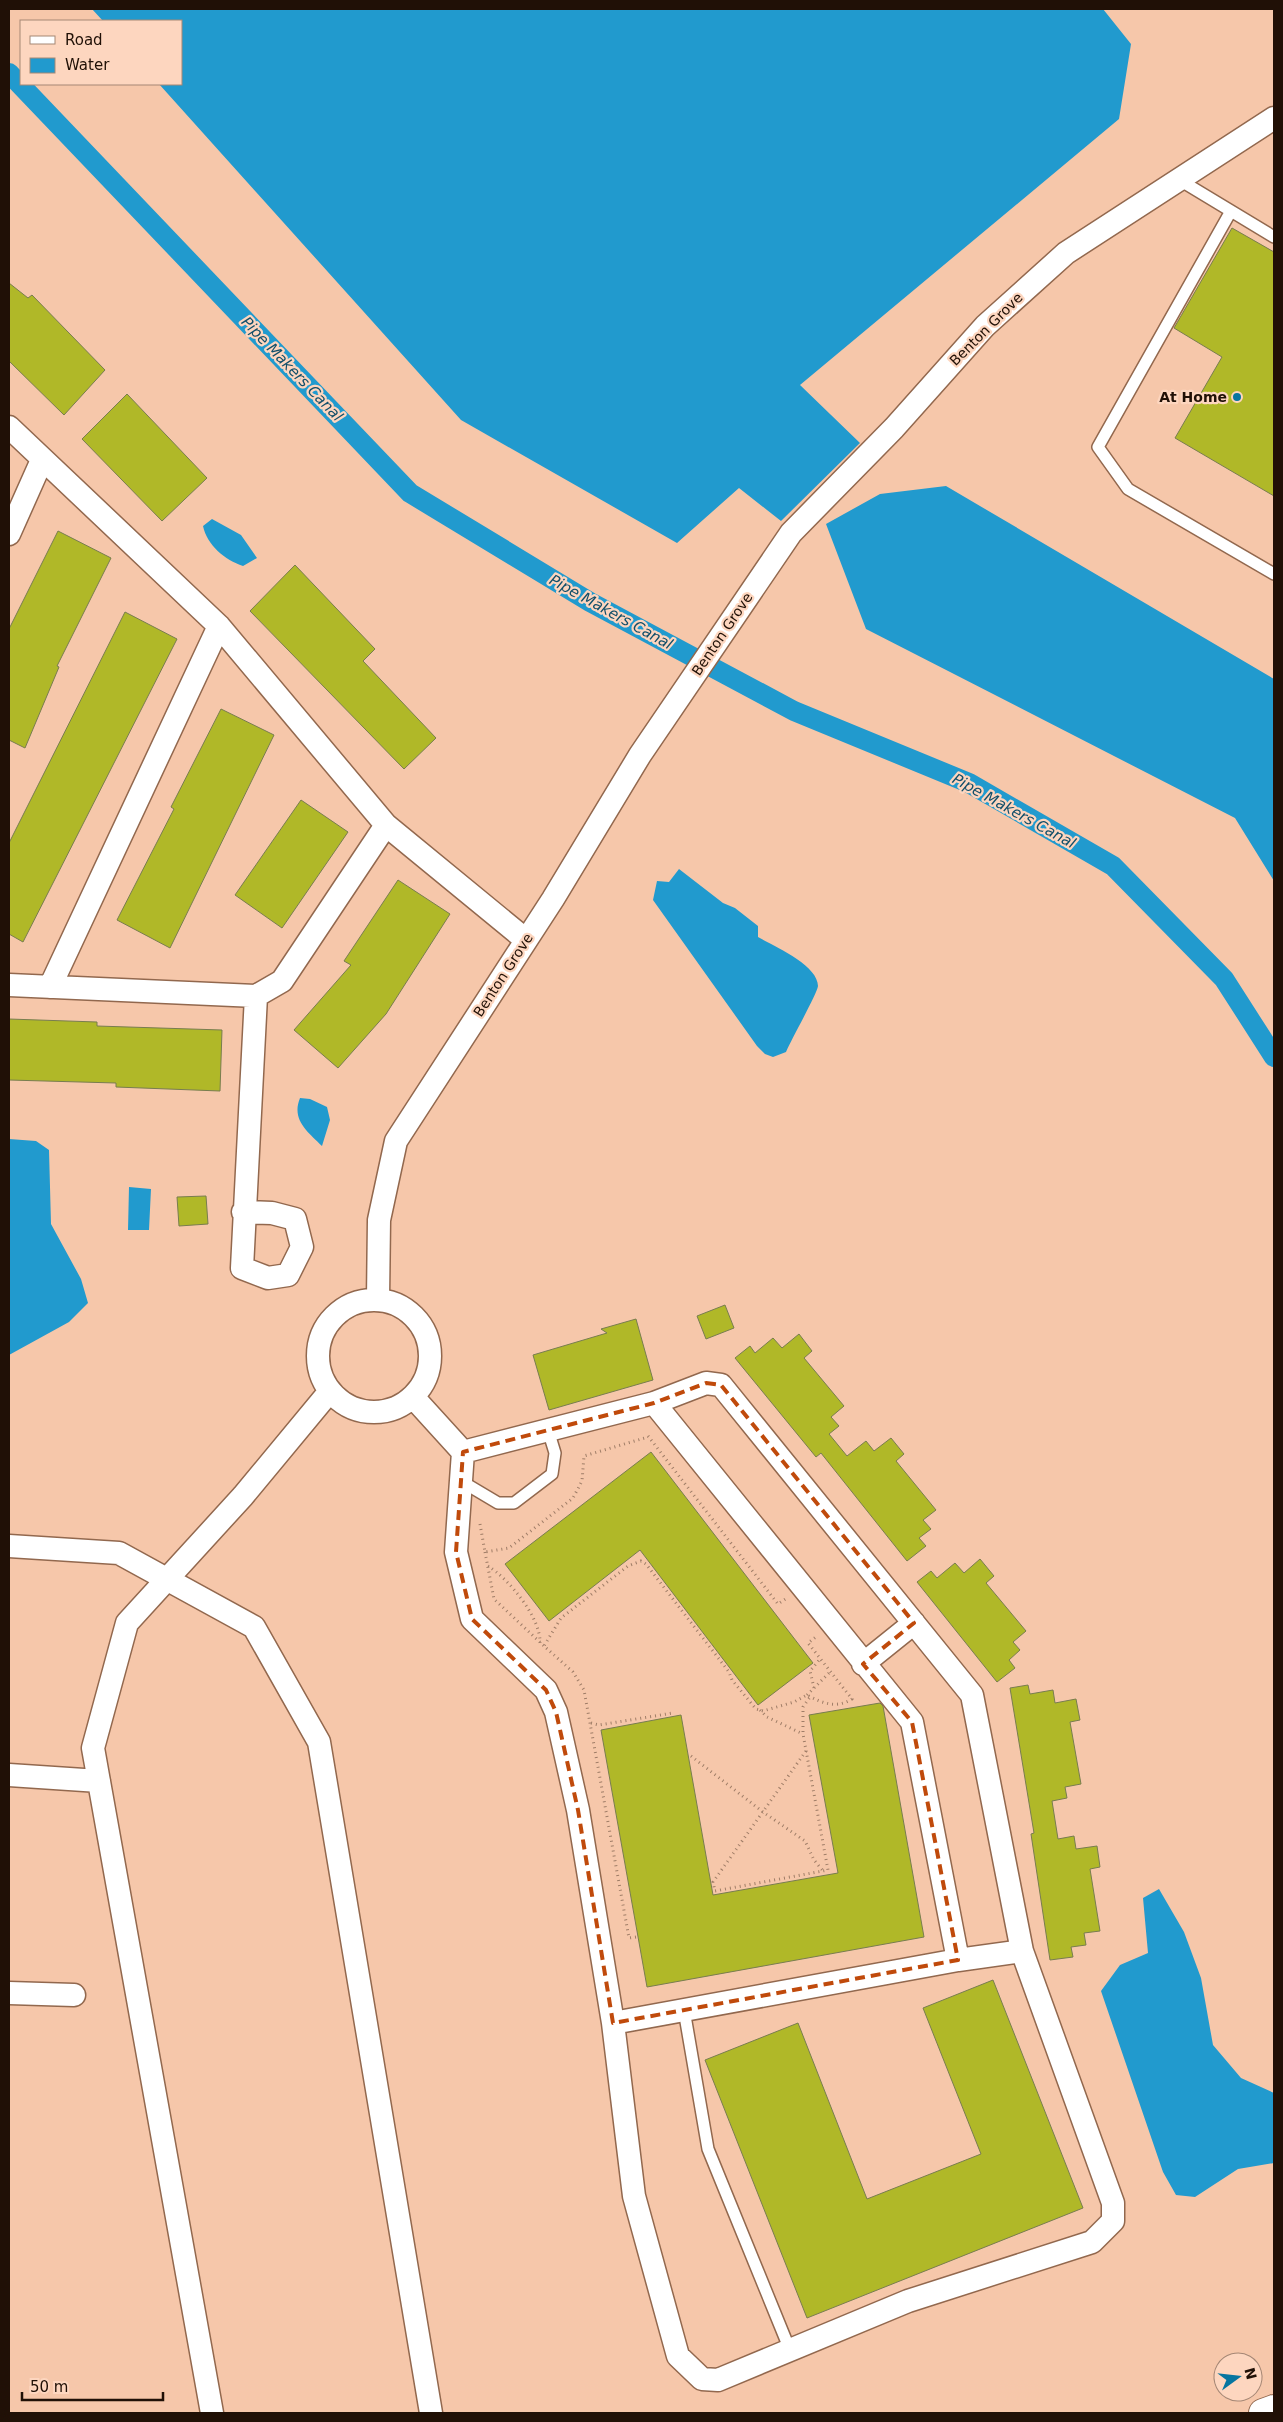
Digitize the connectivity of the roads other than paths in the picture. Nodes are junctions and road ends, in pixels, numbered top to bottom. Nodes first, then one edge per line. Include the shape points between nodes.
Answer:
1 (1274, 118) edge
2 (1178, 179) junction
3 (1231, 211) junction
4 (1274, 237) edge
5 (9, 427) edge
6 (42, 460) junction
7 (9, 534) edge
8 (1274, 574) edge
9 (219, 626) junction
10 (386, 825) junction
11 (526, 940) junction
12 (9, 985) edge
13 (50, 987) junction
14 (256, 996) junction
15 (243, 1212) dead end
16 (378, 1299) junction
17 (330, 1391) junction
18 (413, 1397) junction
19 (658, 1408) junction
20 (548, 1430) junction
21 (463, 1452) junction
22 (461, 1481) junction
23 (9, 1546) edge
24 (167, 1580) junction
25 (914, 1623) junction
26 (863, 1664) junction
27 (9, 1774) edge
28 (99, 1781) junction
29 (1022, 1951) junction
30 (958, 1960) junction
31 (9, 1993) edge
32 (74, 1995) dead end
33 (684, 2010) junction
34 (613, 2023) junction
35 (790, 2350) junction
36 (1274, 2409) edge
37 (212, 2413) edge
38 (431, 2413) edge
39 (1263, 2413) edge

1 - 2 street, Benton Grove
2 - 3 lane
2 - 11 street, Benton Grove via 1066,253 985,326 791,533 640,755
3 - 4 lane
3 - 8 lane via 1098,447 1128,489
5 - 6 street
6 - 7 street
6 - 9 street
9 - 10 street
9 - 13 street
10 - 11 street
10 - 14 street via 282,981
11 - 16 street, Benton Grove via 396,1141 378,1220
12 - 13 street
13 - 14 street
14 - 15 street
16 - 17 street via 360,1301 343,1308 330,1321 321,1338 318,1356 321,1374
16 - 18 street via 397,1304 424,1328 430,1346 430,1365 424,1382
17 - 18 street via 361,1411 397,1408
17 - 24 street via 243,1496
18 - 21 street
19 - 20 street
19 - 25 street via 706,1383 721,1385
19 - 26 street
20 - 21 street
20 - 22 lane via 555,1453 552,1474 514,1503 498,1503
21 - 22 street
22 - 34 street via 456,1552 472,1619 546,1690 556,1712 578,1810
23 - 24 street via 119,1553
24 - 28 street via 127,1623 93,1748
24 - 38 street via 254,1627 318,1742
25 - 26 street
25 - 29 street via 972,1695
26 - 30 street via 912,1722
27 - 28 street
28 - 37 street
29 - 30 street
29 - 35 street via 1113,2204 1113,2221 1092,2242 908,2301
30 - 33 street
31 - 32 street
33 - 34 street
33 - 35 lane via 708,2149
34 - 35 street via 634,2196 678,2356 702,2379 718,2380
36 - 39 highway

